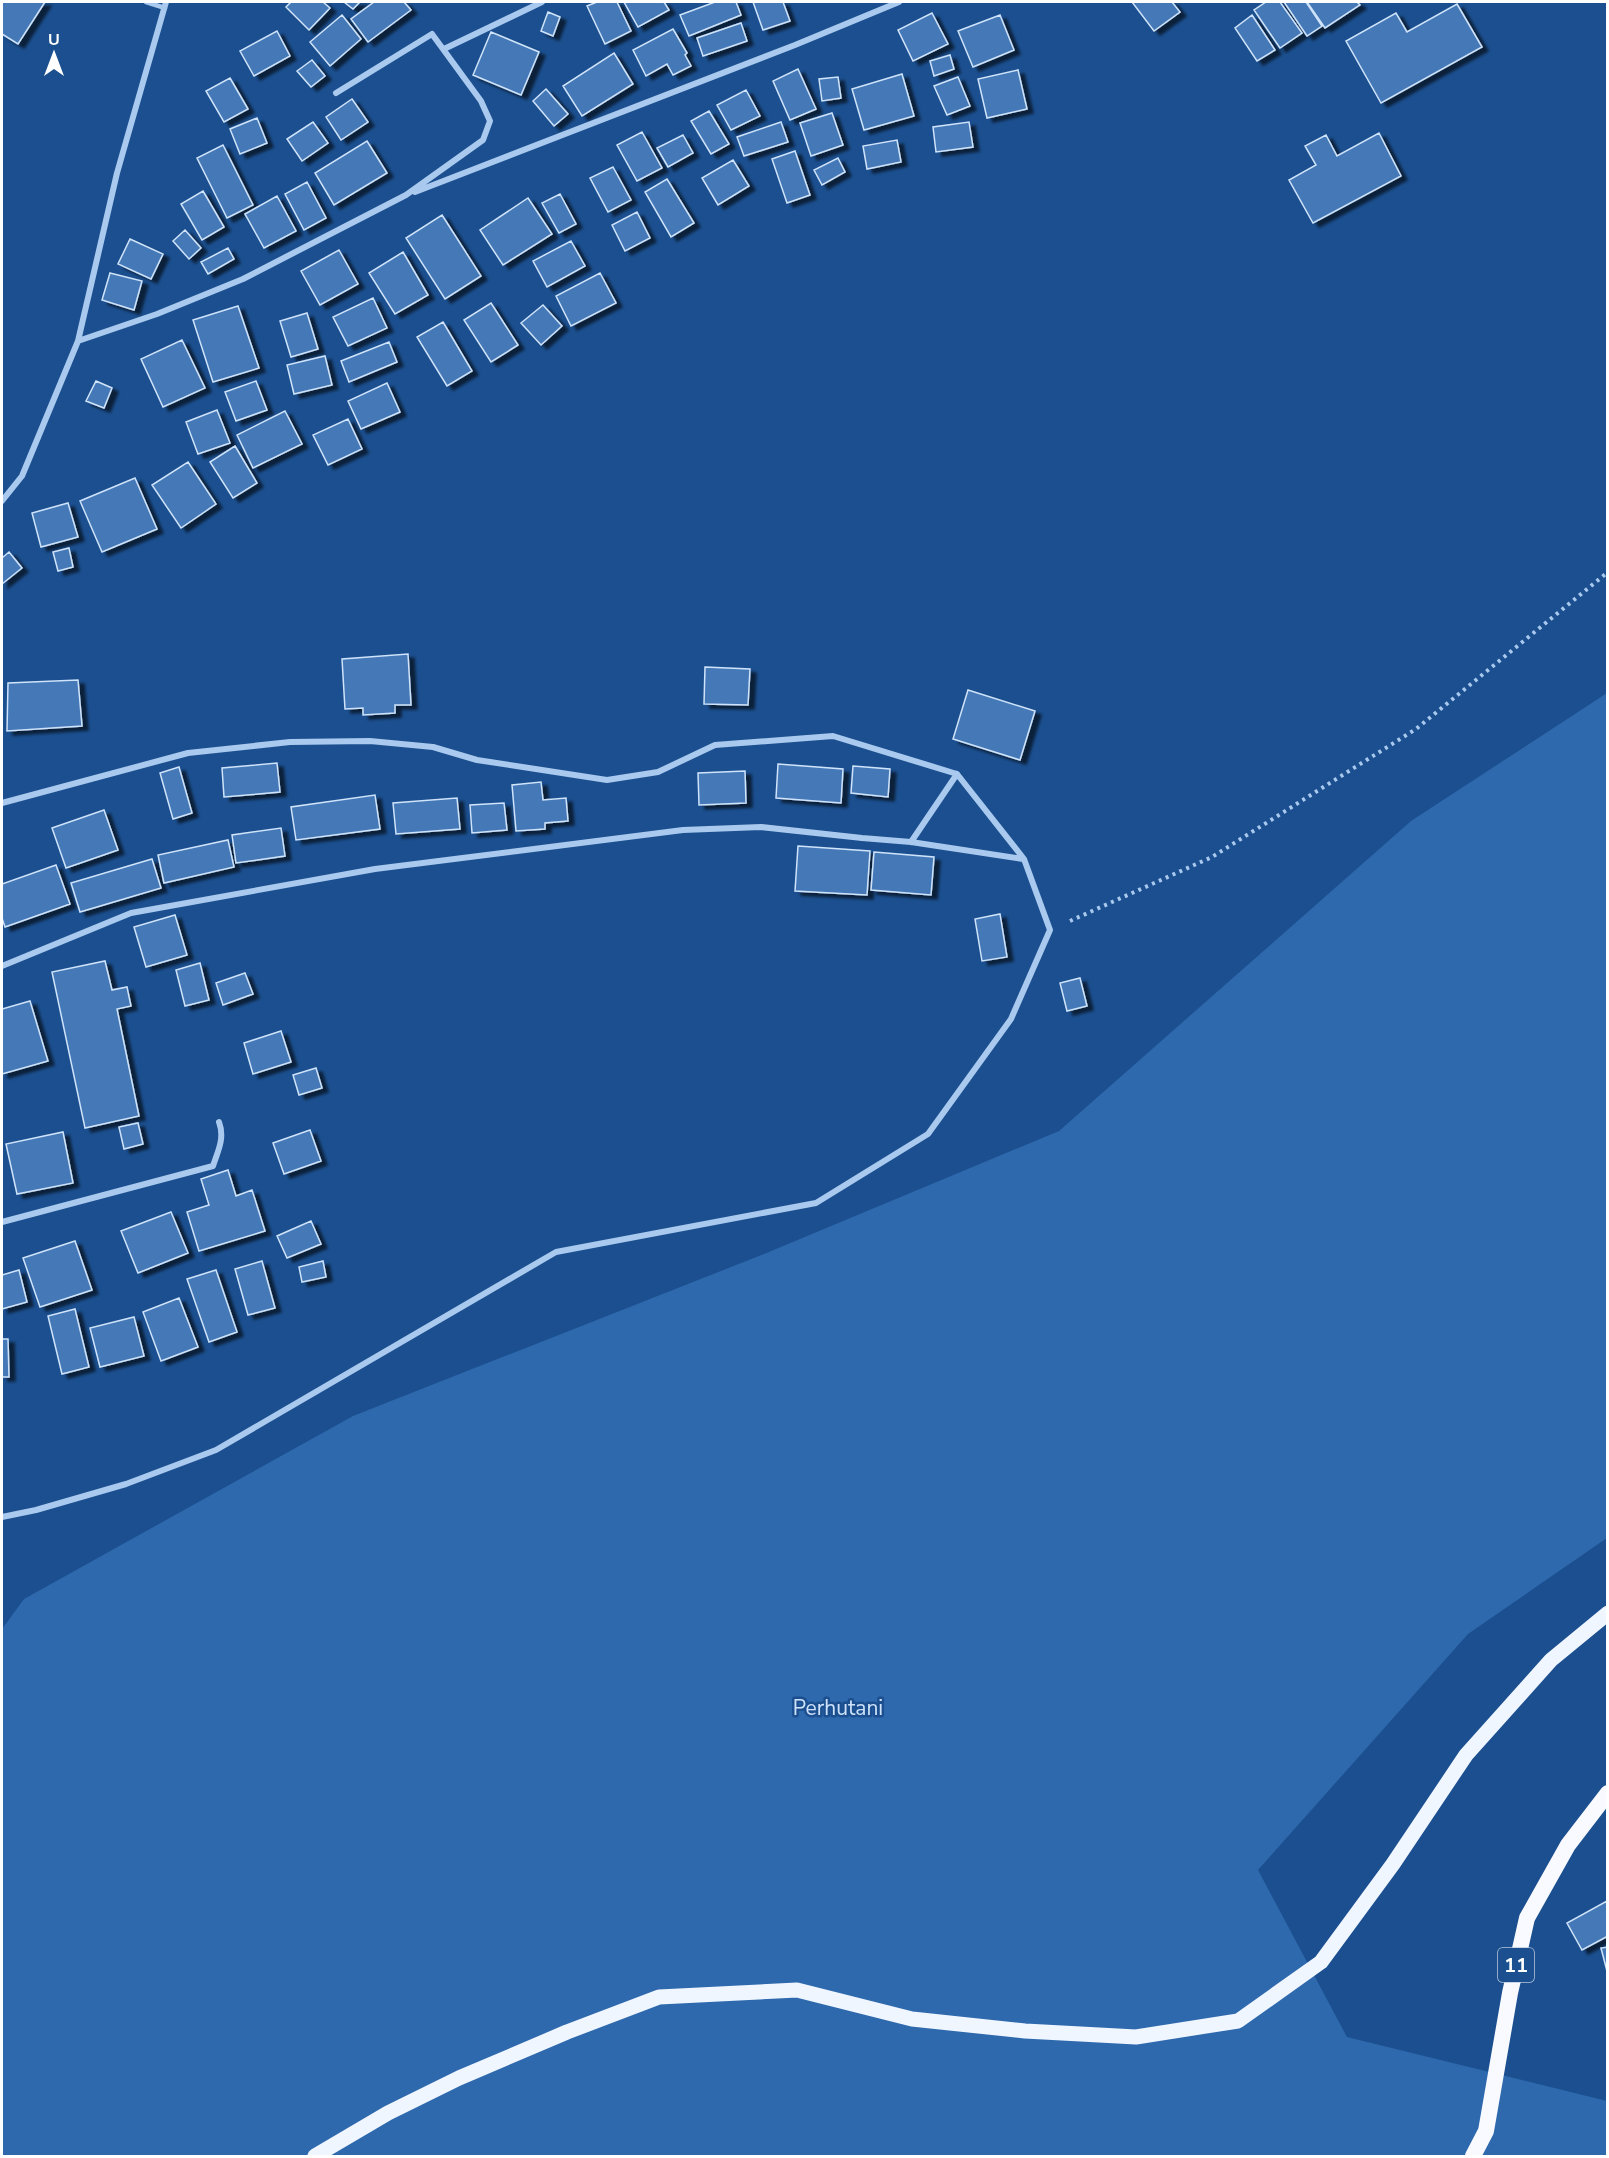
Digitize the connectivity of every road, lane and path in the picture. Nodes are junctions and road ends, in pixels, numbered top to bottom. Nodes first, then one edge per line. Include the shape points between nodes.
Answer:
1 (146, 2) edge
2 (542, 2) edge
3 (899, 2) edge
4 (166, 5) edge
5 (444, 49) junction
6 (336, 93) dead end
7 (406, 195) junction
8 (78, 341) junction
9 (2, 501) edge
10 (1608, 572) edge
11 (957, 774) junction
12 (2, 803) edge
13 (911, 842) junction
14 (1024, 859) junction
15 (1050, 930) junction
16 (2, 966) edge
17 (219, 1122) dead end
18 (2, 1222) edge
19 (2, 1517) edge
20 (1608, 1613) edge
21 (1608, 1793) edge
22 (315, 2157) edge
23 (1473, 2157) edge

1 - 4 lane
2 - 5 street
3 - 7 street
4 - 8 street via 117,174
5 - 6 street via 432,34
5 - 7 street via 482,101 490,120 483,140
7 - 8 street via 243,279
8 - 9 street via 22,476
10 - 15 path via 1416,729 1212,857
11 - 12 street via 833,736 715,745 658,772 607,780 477,760 433,747 370,741 290,742 188,753
11 - 13 street
11 - 14 street
13 - 14 street
13 - 16 street via 761,827 683,830 375,869 131,913
14 - 15 street
15 - 19 street via 1011,1020 928,1134 816,1203 556,1252 216,1450 126,1484
17 - 18 street via 222,1132 213,1166
20 - 22 main road via 1551,1660 1466,1755 1321,1962 1238,2021 1136,2037 912,2019 796,1990 659,1997 459,2078 388,2113
21 - 23 highway, 11 via 1568,1845 1527,1918 1486,2131

